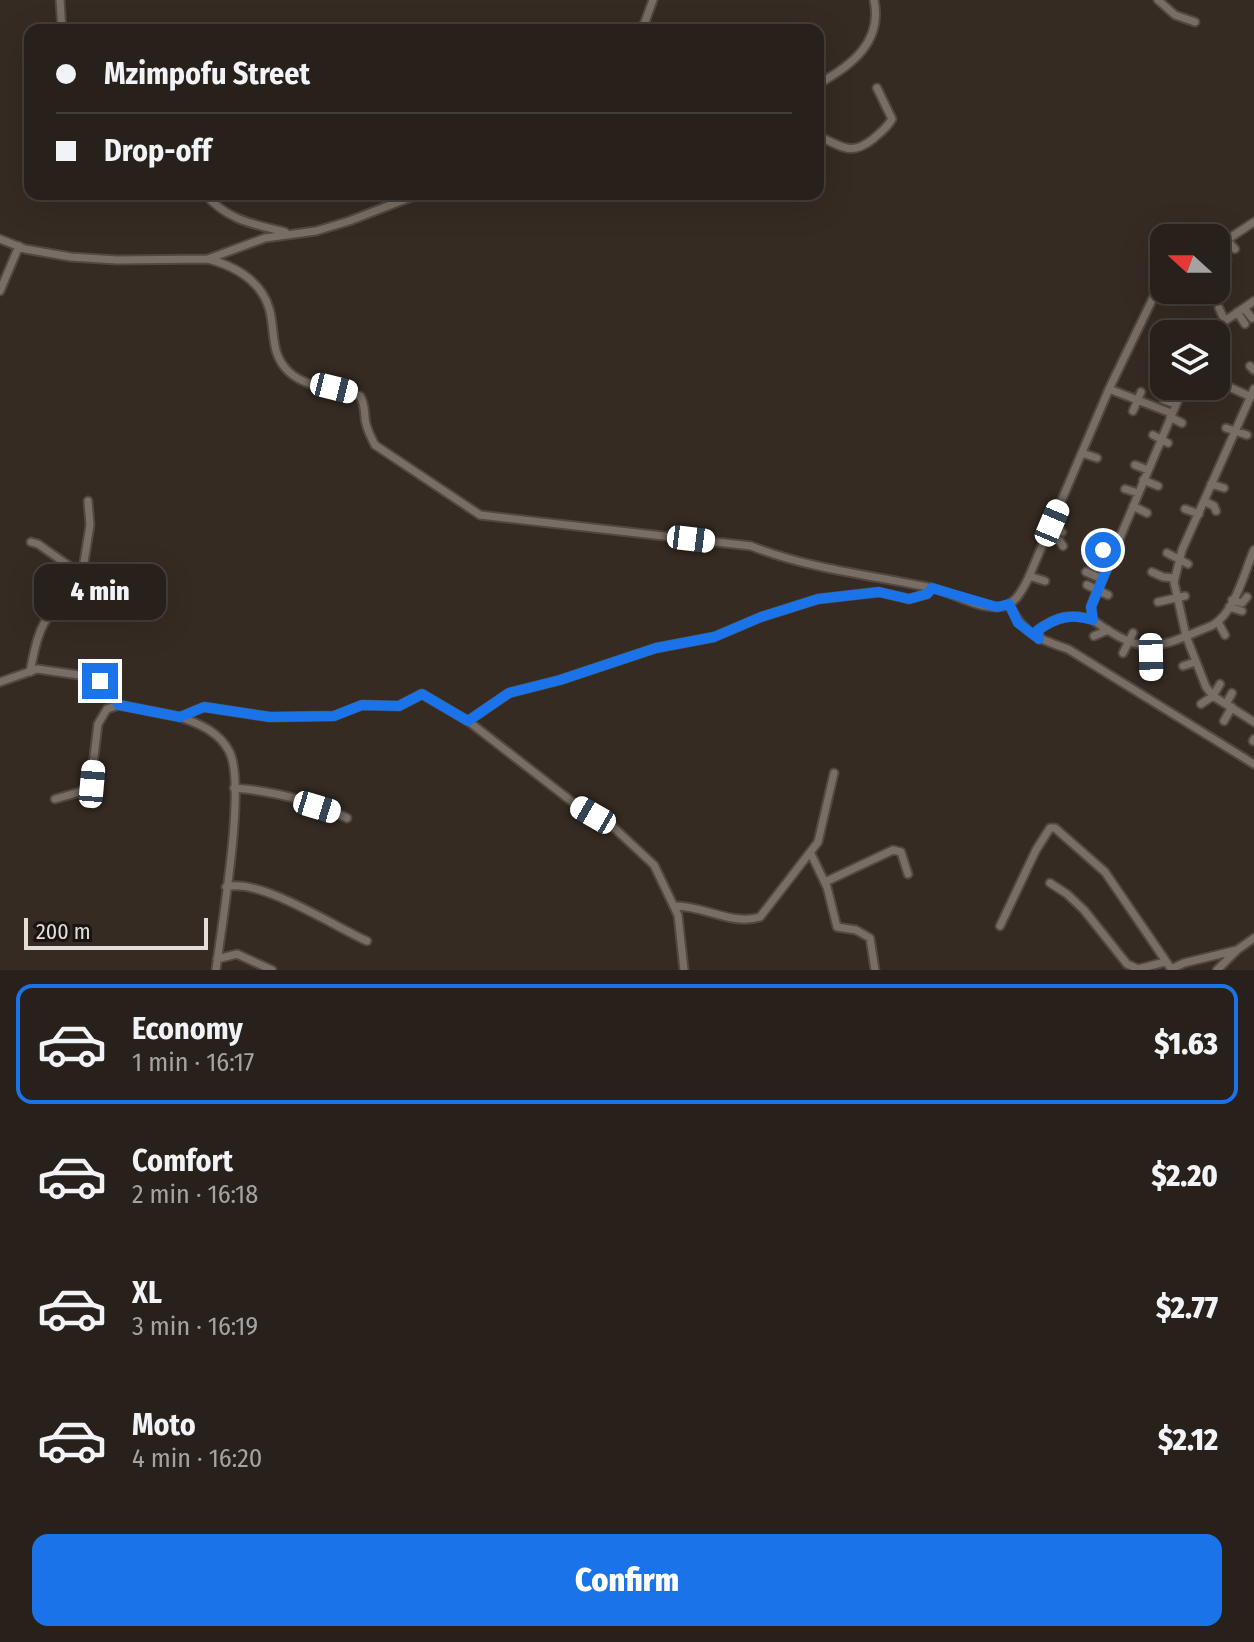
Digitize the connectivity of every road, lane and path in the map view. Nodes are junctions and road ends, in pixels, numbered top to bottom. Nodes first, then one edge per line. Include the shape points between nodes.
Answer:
1 (60, 0) edge
2 (653, 0) edge
3 (874, 0) edge
4 (1158, 0) edge
5 (1195, 22) dead end
6 (62, 24) edge
7 (644, 24) edge
8 (824, 80) edge
9 (877, 88) dead end
10 (824, 139) edge
11 (210, 200) edge
12 (403, 200) edge
13 (1254, 222) edge
14 (287, 233) junction
15 (1230, 238) edge
16 (0, 239) edge
17 (1230, 243) edge
18 (19, 246) junction
19 (1235, 249) dead end
20 (208, 259) junction
21 (0, 291) edge
22 (1254, 301) edge
23 (1155, 304) edge
24 (1219, 308) dead end
25 (1240, 310) junction
26 (1225, 320) edge
27 (1226, 320) edge
28 (1248, 321) dead end
29 (1135, 335) junction
30 (1145, 339) dead end
31 (1230, 385) edge
32 (1109, 389) junction
33 (1252, 392) edge
34 (1139, 396) junction
35 (1164, 400) dead end
36 (1177, 400) edge
37 (1175, 404) junction
38 (1244, 410) junction
39 (1133, 411) dead end
40 (1170, 415) junction
41 (1254, 415) edge
42 (1182, 423) dead end
43 (1226, 428) dead end
44 (1235, 430) junction
45 (1091, 431) junction
46 (1247, 435) dead end
47 (1102, 436) dead end
48 (1159, 441) junction
49 (1219, 444) dead end
50 (1228, 447) junction
51 (1148, 448) dead end
52 (1082, 453) junction
53 (1097, 458) dead end
54 (1211, 458) dead end
55 (1135, 465) dead end
56 (1216, 466) junction
57 (1148, 470) junction
58 (1143, 480) junction
59 (1211, 484) junction
60 (1158, 486) dead end
61 (1224, 488) dead end
62 (1125, 489) dead end
63 (1138, 493) junction
64 (88, 501) dead end
65 (1193, 502) dead end
66 (1204, 503) junction
67 (1133, 506) junction
68 (1185, 509) dead end
69 (1216, 511) dead end
70 (1147, 513) dead end
71 (1199, 514) junction
72 (1116, 518) dead end
73 (1126, 522) junction
74 (1052, 523) junction
75 (1062, 532) dead end
76 (1048, 533) junction
77 (1118, 541) junction
78 (31, 542) dead end
79 (1129, 544) dead end
80 (1063, 546) dead end
81 (1103, 550) dead end
82 (1170, 550) dead end
83 (1253, 553) edge
84 (1181, 554) junction
85 (1112, 556) junction
86 (1188, 564) dead end
87 (1251, 564) edge
88 (1086, 572) dead end
89 (1152, 572) dead end
90 (1234, 572) dead end
91 (82, 575) junction
92 (1029, 576) junction
93 (1243, 576) junction
94 (1174, 578) junction
95 (1102, 579) junction
96 (1045, 581) dead end
97 (1087, 585) dead end
98 (932, 588) junction
99 (1097, 590) junction
100 (1108, 595) dead end
101 (1185, 596) dead end
102 (1175, 597) junction
103 (1247, 597) dead end
104 (1229, 600) junction
105 (1158, 602) dead end
106 (1009, 604) junction
107 (1242, 611) dead end
108 (1098, 622) junction
109 (1218, 622) junction
110 (1192, 623) dead end
111 (1080, 626) dead end
112 (1133, 633) dead end
113 (1185, 634) junction
114 (1156, 635) dead end
115 (1225, 635) dead end
116 (1094, 636) dead end
117 (1039, 639) junction
118 (1131, 644) junction
119 (1154, 646) junction
120 (1127, 654) dead end
121 (1196, 656) junction
122 (1183, 666) dead end
123 (30, 672) junction
124 (1151, 676) dead end
125 (1202, 680) junction
126 (0, 682) edge
127 (1220, 684) dead end
128 (1191, 685) dead end
129 (1232, 693) dead end
130 (1213, 696) junction
131 (1201, 704) dead end
132 (119, 705) junction
133 (1229, 706) junction
134 (204, 707) junction
135 (180, 717) junction
136 (1253, 718) edge
137 (468, 721) junction
138 (1224, 721) dead end
139 (202, 725) junction
140 (1254, 764) edge
141 (834, 773) dead end
142 (234, 788) junction
143 (55, 799) dead end
144 (347, 818) dead end
145 (811, 854) junction
146 (908, 874) dead end
147 (825, 882) junction
148 (1050, 883) dead end
149 (226, 887) junction
150 (674, 906) junction
151 (1000, 926) dead end
152 (1254, 938) edge
153 (367, 941) dead end
154 (1237, 950) junction
155 (217, 959) junction
156 (1170, 967) edge
157 (216, 970) edge
158 (272, 970) edge
159 (684, 970) edge
160 (875, 970) edge
161 (1217, 970) edge

1 - 6 street
2 - 7 street
3 - 8 street via 877,12 867,47
4 - 5 street via 1175,15
9 - 10 street via 892,119 885,129 858,149
11 - 14 street via 243,221
12 - 14 street via 316,231
13 - 15 street
14 - 20 street
16 - 18 street
17 - 19 street
18 - 20 street via 71,257
18 - 21 street
20 - 98 street via 244,273 262,294 277,358 288,371 304,382 360,396 375,445 480,515 751,546 789,561
22 - 25 street
23 - 29 street
24 - 26 street
25 - 27 street
25 - 28 street
29 - 30 street
29 - 32 street
31 - 33 street
32 - 34 street
32 - 45 street
33 - 38 street
34 - 39 street
34 - 40 street
35 - 37 street
36 - 37 street
37 - 40 street
38 - 41 street
38 - 44 street
40 - 42 street
40 - 48 street
43 - 44 street
44 - 46 street
44 - 50 street
45 - 47 street
45 - 52 street
48 - 51 street
48 - 57 street
49 - 50 street
50 - 56 street
52 - 53 street
52 - 74 street
54 - 56 street
55 - 57 street
56 - 59 street
57 - 58 street
58 - 60 street
58 - 63 street
59 - 61 street
59 - 66 street
62 - 63 street
63 - 67 street
64 - 91 street
65 - 66 street
66 - 69 street
66 - 71 street
67 - 70 street
67 - 73 street
68 - 71 street
71 - 84 street
72 - 73 street
73 - 77 street
74 - 75 street
74 - 76 street
76 - 80 street
76 - 92 street
77 - 79 street
77 - 85 street
78 - 91 street
81 - 85 street
82 - 84 street
83 - 87 street
84 - 86 street
84 - 94 street
85 - 95 street
87 - 93 street
88 - 95 street
89 - 94 street
90 - 93 street
91 - 123 street via 81,587 49,615
92 - 96 street
92 - 106 street
93 - 104 street
94 - 102 street
95 - 99 street
97 - 99 street
98 - 106 street via 997,607
98 - 137 street via 909,599 879,592 818,599 714,637 656,648 509,693
99 - 100 street
99 - 108 street via 1091,607
101 - 102 street
102 - 105 street
102 - 113 street
103 - 104 street via 1242,603
104 - 107 street
104 - 109 street
106 - 117 street via 1018,623
108 - 111 street
108 - 116 street
108 - 117 street via 1073,615 1038,630
108 - 118 street
109 - 113 street
109 - 115 street
110 - 113 street
112 - 118 street
113 - 119 street
113 - 121 street
114 - 119 street
117 - 140 street via 1068,649
118 - 119 street
118 - 120 street
119 - 124 street
121 - 122 street
121 - 125 street
123 - 126 street
123 - 132 street via 93,677
125 - 128 street
125 - 130 street
127 - 130 street
129 - 133 street
130 - 131 street
130 - 133 street
132 - 135 street
132 - 143 street via 100,717 90,789
133 - 136 street
133 - 138 street
134 - 135 street
134 - 137 street via 270,717 334,716 362,705 399,706 422,694
134 - 139 street
135 - 139 street
137 - 150 street via 575,804 611,825 654,865
139 - 142 street via 231,754
141 - 145 street
142 - 144 street via 265,791
142 - 149 street
145 - 147 street
145 - 150 street via 760,917 743,920
146 - 147 street via 903,854 893,850
147 - 160 street via 837,927 870,938
148 - 156 street via 1084,910 1127,964 1138,969
149 - 153 street via 239,885 277,897
149 - 155 street
150 - 159 street
151 - 156 street via 1052,828 1105,872
152 - 154 street
154 - 156 street
154 - 161 street
155 - 157 street
155 - 158 street via 237,954

